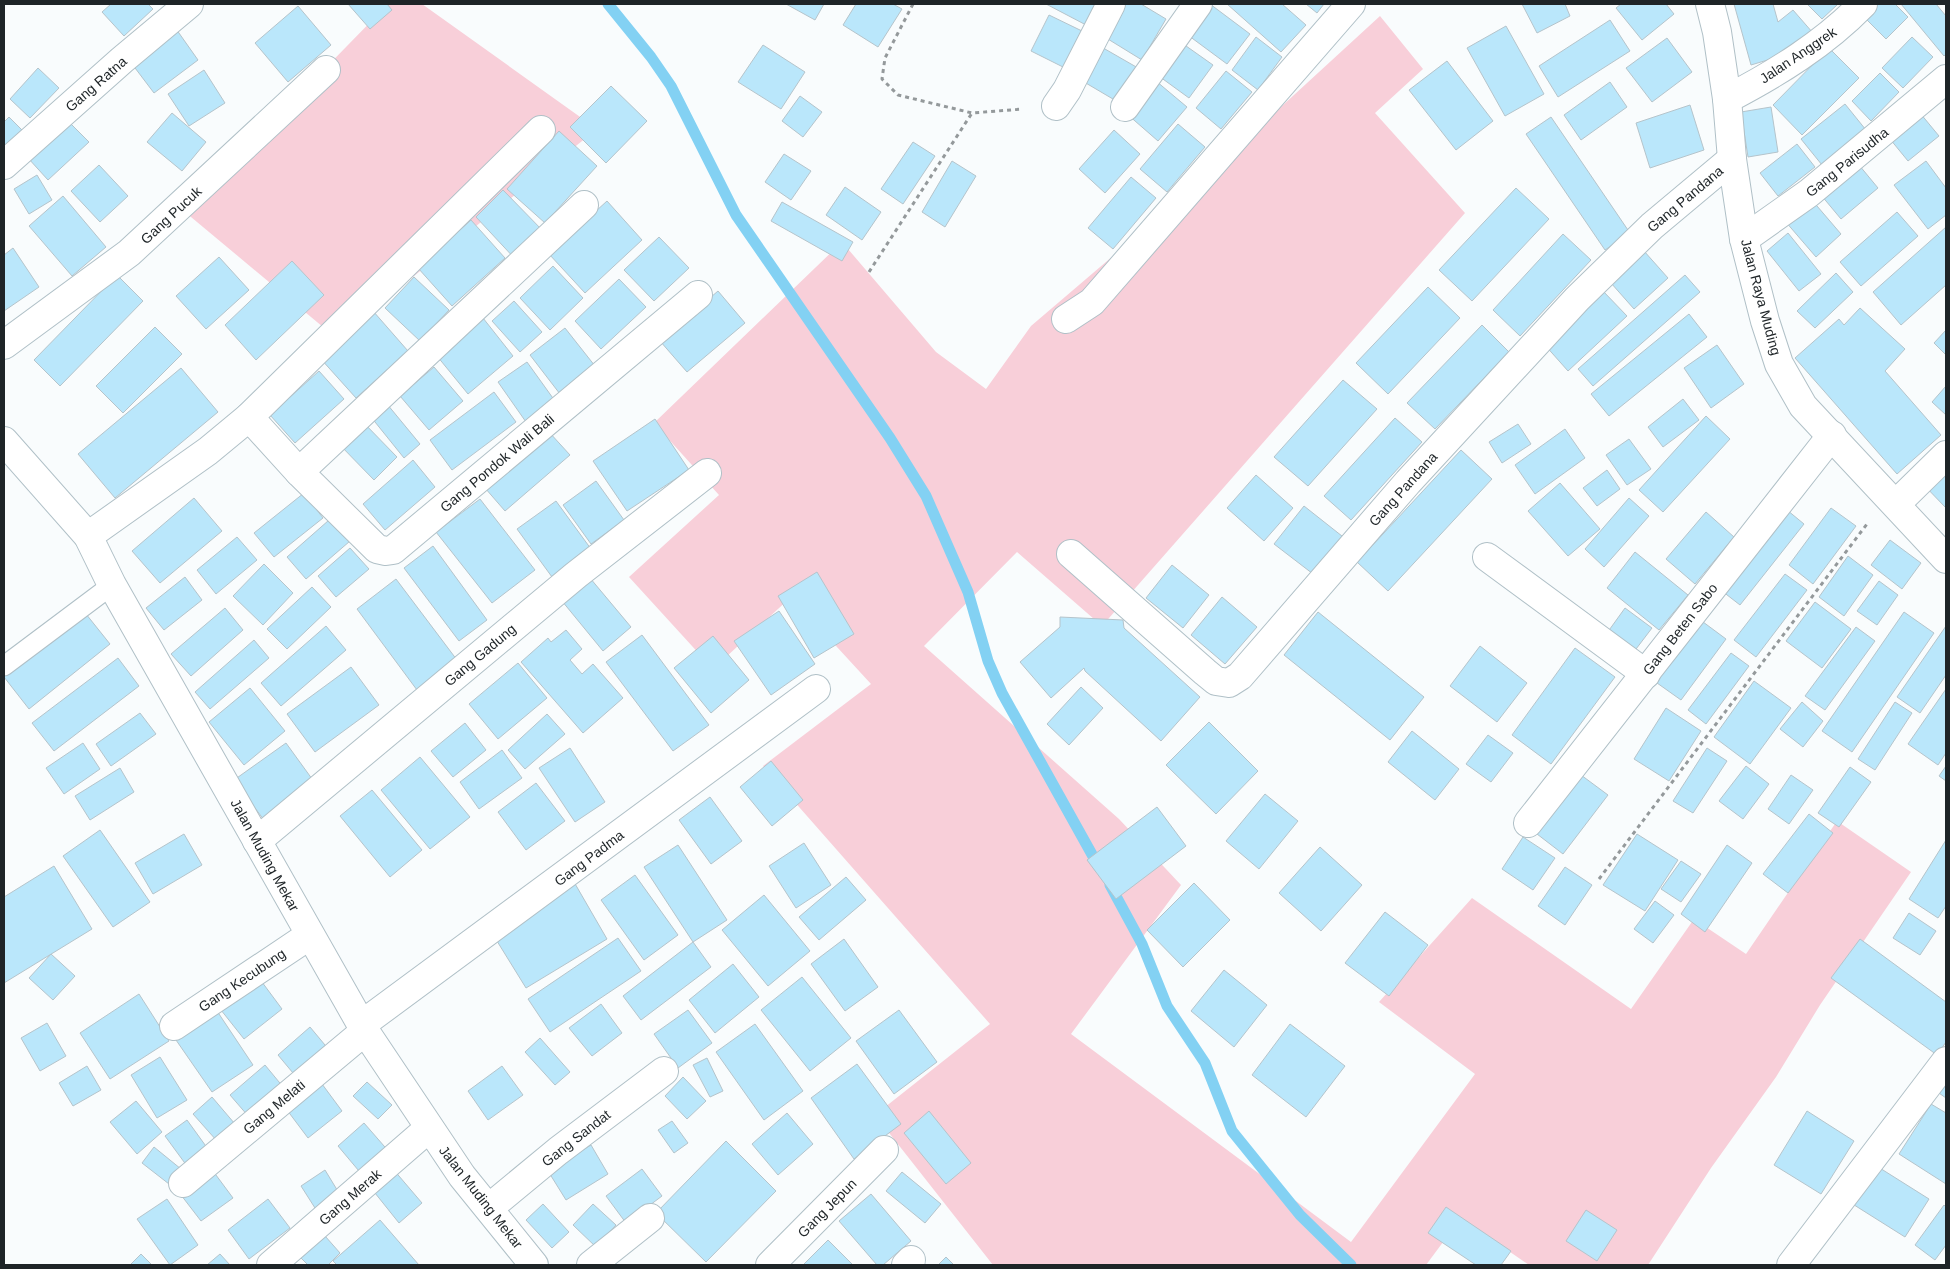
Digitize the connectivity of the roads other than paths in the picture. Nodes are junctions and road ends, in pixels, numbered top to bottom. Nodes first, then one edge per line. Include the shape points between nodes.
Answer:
1 (189, 4) edge
2 (1111, 4) edge
3 (1198, 4) edge
4 (1351, 4) edge
5 (1710, 4) edge
6 (1863, 4) edge
7 (326, 70) dead end
8 (1946, 79) edge
9 (1727, 99) junction
10 (1056, 106) road end
11 (1125, 107) dead end
12 (542, 130) dead end
13 (1732, 159) junction
14 (4, 165) edge
15 (584, 205) dead end
16 (1744, 240) junction
17 (698, 295) dead end
18 (1066, 319) dead end
19 (4, 345) edge
20 (249, 417) junction
21 (1832, 435) junction
22 (4, 441) edge
23 (1946, 455) edge
24 (299, 472) junction
25 (707, 473) dead end
26 (1892, 500) junction
27 (88, 536) junction
28 (1070, 554) dead end
29 (1487, 557) dead end
30 (1946, 559) edge
31 (112, 585) junction
32 (4, 666) edge
33 (1646, 674) junction
34 (816, 689) dead end
35 (1528, 823) dead end
36 (257, 841) junction
37 (310, 935) junction
38 (174, 1026) dead end
39 (363, 1028) junction
40 (1946, 1060) edge
41 (664, 1071) dead end
42 (429, 1128) junction
43 (884, 1150) dead end
44 (183, 1183) dead end
45 (489, 1208) junction
46 (650, 1218) dead end
47 (271, 1265) edge
48 (534, 1265) edge
49 (590, 1265) edge
50 (770, 1265) edge
51 (1791, 1265) edge

1 - 14 street, Gang Ratna
2 - 10 street via 1068,90
3 - 11 street
4 - 18 street via 1092,302
5 - 9 street, Jalan Raya Muding
6 - 9 street, Jalan Anggrek via 1842,25 1774,74
7 - 19 street, Gang Pucuk via 130,253
8 - 16 street, Gang Parisudha via 1809,193
9 - 13 street, Jalan Raya Muding
12 - 20 street
13 - 16 street, Jalan Raya Muding
13 - 28 street, Gang Pandana via 1652,226 1577,299 1408,482 1240,676 1229,683 1216,680 1205,672
15 - 24 street
16 - 21 street, Jalan Raya Muding via 1779,364 1803,406
17 - 24 street, Gang Pondok Wali Bali via 393,550 377,549
20 - 24 street, Gang Pondok Wali Bali
20 - 27 street via 208,451
21 - 26 street, Jalan Raya Muding
21 - 33 street, Gang Beten Sabo
22 - 27 street, Jalan Muding Mekar
23 - 26 street
25 - 36 street, Gang Gadung via 576,574
26 - 30 street, Jalan Raya Muding
27 - 31 street, Jalan Muding Mekar
29 - 33 street
31 - 32 lane
31 - 36 street, Jalan Muding Mekar
33 - 35 street, Gang Beten Sabo
34 - 39 street, Gang Padma
36 - 37 street, Jalan Muding Mekar
37 - 38 street, Gang Kecubung
37 - 39 street, Jalan Muding Mekar
39 - 42 street, Jalan Muding Mekar
39 - 44 street, Gang Melati
40 - 51 street
41 - 45 street, Gang Sandat
42 - 45 street, Jalan Muding Mekar
42 - 47 street, Gang Merak
43 - 50 street, Gang Jepun
45 - 48 street, Jalan Muding Mekar
46 - 49 street

